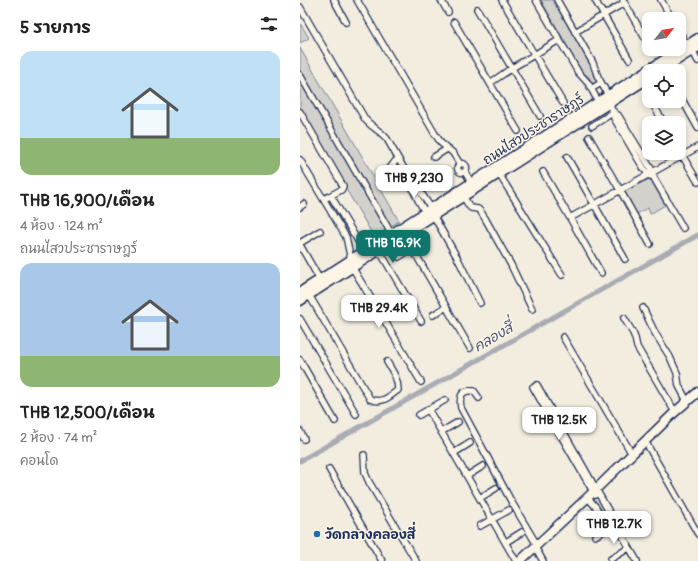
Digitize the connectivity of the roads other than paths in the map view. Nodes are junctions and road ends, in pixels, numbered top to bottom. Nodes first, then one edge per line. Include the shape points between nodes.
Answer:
1 (334, 0) edge
2 (357, 0) edge
3 (441, 0) edge
4 (502, 0) edge
5 (536, 0) edge
6 (557, 0) edge
7 (595, 0) edge
8 (661, 0) edge
9 (623, 1) edge
10 (300, 7) edge
11 (477, 8) dead end
12 (448, 12) dead end
13 (668, 12) edge
14 (604, 15) junction
15 (346, 22) dead end
16 (454, 22) dead end
17 (575, 32) junction
18 (642, 33) edge
19 (698, 38) edge
20 (559, 40) junction
21 (692, 47) edge
22 (535, 55) junction
23 (629, 59) dead end
24 (698, 61) edge
25 (669, 64) edge
26 (512, 68) junction
27 (300, 75) edge
28 (490, 83) junction
29 (602, 83) junction
30 (642, 83) edge
31 (591, 89) junction
32 (608, 95) junction
33 (598, 101) junction
34 (563, 103) dead end
35 (609, 104) junction
36 (686, 107) edge
37 (300, 112) edge
38 (614, 113) junction
39 (540, 116) dead end
40 (592, 126) dead end
41 (698, 128) edge
42 (518, 131) dead end
43 (556, 133) junction
44 (589, 137) dead end
45 (698, 147) edge
46 (447, 148) junction
47 (686, 154) edge
48 (434, 157) dead end
49 (567, 157) dead end
50 (398, 158) junction
51 (300, 160) edge
52 (676, 160) edge
53 (684, 160) edge
54 (386, 172) dead end
55 (543, 172) dead end
56 (499, 174) junction
57 (652, 175) junction
58 (471, 182) junction
59 (698, 182) edge
60 (620, 190) junction
61 (331, 196) junction
62 (463, 196) junction
63 (324, 199) junction
64 (594, 204) junction
65 (430, 212) junction
66 (570, 218) junction
67 (345, 219) junction
68 (338, 223) junction
69 (683, 228) dead end
70 (320, 231) dead end
71 (392, 233) junction
72 (404, 234) junction
73 (300, 244) edge
74 (388, 244) junction
75 (650, 244) dead end
76 (379, 250) junction
77 (364, 251) junction
78 (405, 252) dead end
79 (625, 259) dead end
80 (351, 264) junction
81 (601, 273) dead end
82 (562, 275) dead end
83 (320, 280) junction
84 (300, 292) edge
85 (309, 295) junction
86 (300, 301) edge
87 (480, 303) dead end
88 (446, 307) junction
89 (643, 308) dead end
90 (532, 309) dead end
91 (433, 315) dead end
92 (624, 318) dead end
93 (300, 319) edge
94 (422, 320) dead end
95 (563, 337) dead end
96 (470, 348) dead end
97 (300, 360) edge
98 (387, 362) dead end
99 (421, 382) dead end
100 (535, 386) dead end
101 (698, 392) edge
102 (479, 398) dead end
103 (445, 400) dead end
104 (687, 401) junction
105 (428, 409) junction
106 (675, 412) junction
107 (356, 414) dead end
108 (418, 415) dead end
109 (335, 421) dead end
110 (458, 422) dead end
111 (300, 431) edge
112 (441, 432) junction
113 (304, 439) dead end
114 (645, 441) junction
115 (470, 443) dead end
116 (454, 453) junction
117 (632, 454) junction
118 (364, 455) dead end
119 (483, 466) dead end
120 (328, 469) dead end
121 (467, 476) junction
122 (496, 488) dead end
123 (592, 493) junction
124 (480, 498) junction
125 (509, 510) dead end
126 (492, 520) junction
127 (612, 523) junction
128 (480, 526) dead end
129 (522, 532) dead end
130 (698, 534) edge
131 (595, 536) dead end
132 (506, 542) junction
133 (536, 546) junction
134 (627, 549) junction
135 (611, 559) dead end
136 (382, 561) edge
137 (416, 561) edge
138 (516, 561) edge
139 (520, 561) edge
140 (543, 561) edge
141 (633, 561) edge
142 (637, 561) edge

1 - 15 street
2 - 46 street via 434,134
3 - 12 street
4 - 22 street
5 - 20 street
6 - 17 street
7 - 14 street
8 - 13 street
9 - 14 street
9 - 18 street
10 - 50 street via 365,119 384,135
11 - 26 street
14 - 17 street
14 - 23 street
16 - 28 street
17 - 29 street
19 - 21 main road, ถนนไสวประชาราษฎร์
20 - 22 street
20 - 31 street
21 - 24 street
21 - 25 main road, ถนนไสวประชาราษฎร์
21 - 32 main road, ถนนไสวประชาราษฎร์
22 - 26 street
22 - 34 street
26 - 28 street
26 - 39 street
27 - 71 street
28 - 42 street
29 - 31 street
29 - 32 street
30 - 35 main road, ถนนไสวประชาราษฎร์
31 - 33 street
32 - 33 main road, ถนนไสวประชาราษฎร์
33 - 43 main road, ถนนไสวประชาราษฎร์
35 - 38 street
35 - 43 main road, ถนนไสวประชาราษฎร์
36 - 41 street
37 - 61 street via 343,186
38 - 40 street
38 - 57 street via 618,115 627,135
43 - 56 main road, ถนนไสวประชาราษฎร์
43 - 58 main road, ถนนไสวประชาราษฎร์
44 - 60 street
45 - 47 street
46 - 48 street
46 - 58 street via 460,164 466,165 465,172
49 - 64 street
50 - 54 street
50 - 65 street via 410,179 414,193
51 - 63 street
52 - 57 street
53 - 59 street
55 - 66 street
56 - 62 main road, ถนนไสวประชาราษฎร์
56 - 82 street
57 - 60 street
57 - 69 street
58 - 65 main road, ถนนไสวประชาราษฎร์
60 - 64 street
60 - 75 street
61 - 63 street
61 - 67 street
62 - 65 main road, ถนนไสวประชาราษฎร์
62 - 90 street via 469,206 478,209 486,220
63 - 68 street
64 - 66 street
64 - 79 street
65 - 71 main road, ถนนไสวประชาราษฎร์
65 - 72 main road, ถนนไสวประชาราษฎร์
65 - 87 street
66 - 81 street
67 - 68 street
67 - 77 street
68 - 80 street via 346,239
70 - 73 street
71 - 77 main road, ถนนไสวประชาราษฎร์
72 - 74 main road, ถนนไสวประชาราษฎร์
72 - 88 street
73 - 83 street
74 - 76 main road, ถนนไสวประชาราษฎร์
74 - 78 street via 399,257
76 - 80 main road, ถนนไสวประชาราษฎร์
76 - 94 street
77 - 80 main road, ถนนไสวประชาราษฎร์
80 - 83 main road, ถนนไสวประชาราษฎร์
80 - 85 main road, ถนนไสวประชาราษฎร์
80 - 99 street
83 - 84 main road, ถนนไสวประชาราษฎร์
85 - 86 main road, ถนนไสวประชาราษฎร์
85 - 98 street via 370,399 376,402 398,390 398,382
88 - 91 street
88 - 96 street
89 - 104 street via 670,357 679,386
92 - 106 street via 633,333 637,347
93 - 107 street
95 - 117 street
97 - 109 street
100 - 123 street
101 - 104 main road
102 - 133 street via 474,392 464,392 460,401 461,408
103 - 105 street
104 - 106 main road
105 - 108 street
105 - 112 street
106 - 114 main road
110 - 112 street
111 - 113 street
112 - 116 street
114 - 117 main road
114 - 130 street
115 - 116 street
116 - 121 street
117 - 123 main road
118 - 137 street via 365,473 369,482
119 - 121 street
120 - 136 street
121 - 124 street
122 - 124 street
123 - 127 street
123 - 133 main road
123 - 142 street
124 - 126 street
125 - 126 street
126 - 128 street
126 - 132 street
127 - 131 street
127 - 134 street
129 - 132 street
132 - 138 street
133 - 139 main road
133 - 140 street
134 - 135 street
134 - 141 street

